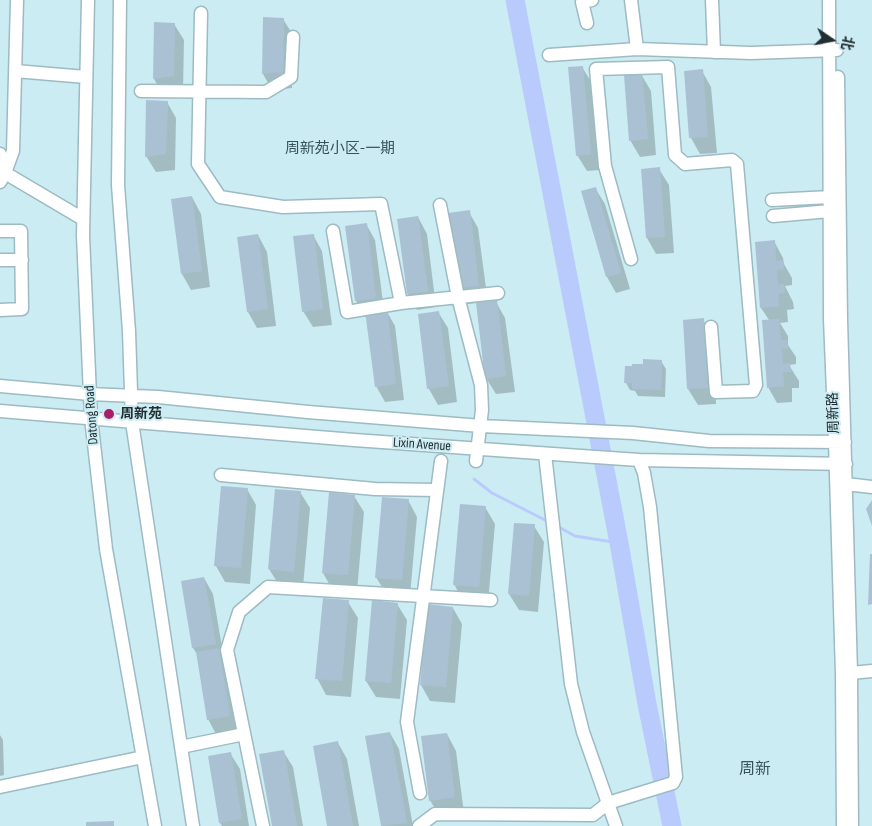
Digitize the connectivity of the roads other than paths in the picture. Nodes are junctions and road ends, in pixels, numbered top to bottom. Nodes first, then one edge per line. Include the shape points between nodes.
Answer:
1 (17, 0) edge
2 (88, 0) edge
3 (120, 0) edge
4 (592, 0) edge
5 (632, 0) edge
6 (712, 0) edge
7 (829, 0) edge
8 (836, 0) edge
9 (201, 13) dead end
10 (587, 24) dead end
11 (293, 37) dead end
12 (637, 49) junction
13 (833, 50) junction
14 (714, 52) junction
15 (549, 55) dead end
16 (15, 71) junction
17 (86, 77) junction
18 (199, 90) junction
19 (141, 91) dead end
20 (0, 154) edge
21 (2, 175) edge
22 (830, 197) junction
23 (772, 200) dead end
24 (440, 204) dead end
25 (830, 211) junction
26 (773, 216) dead end
27 (83, 219) junction
28 (0, 231) edge
29 (333, 231) dead end
30 (631, 259) dead end
31 (0, 260) edge
32 (22, 260) junction
33 (498, 293) dead end
34 (458, 297) junction
35 (401, 303) junction
36 (0, 310) edge
37 (711, 327) dead end
38 (0, 386) edge
39 (90, 394) junction
40 (131, 396) junction
41 (0, 411) edge
42 (92, 418) junction
43 (132, 422) junction
44 (481, 426) junction
45 (840, 442) junction
46 (545, 454) junction
47 (477, 455) junction
48 (638, 460) junction
49 (441, 461) dead end
50 (840, 463) junction
51 (221, 475) dead end
52 (846, 484) junction
53 (872, 487) edge
54 (437, 490) junction
55 (424, 595) junction
56 (492, 600) dead end
57 (872, 672) edge
58 (851, 673) junction
59 (244, 734) junction
60 (181, 747) junction
61 (143, 756) junction
62 (0, 786) edge
63 (420, 793) dead end
64 (608, 803) junction
65 (155, 826) edge
66 (193, 826) edge
67 (263, 826) edge
68 (419, 826) edge
69 (616, 826) edge
70 (843, 826) edge
71 (852, 826) edge

1 - 16 street
2 - 17 street, Datong Road
3 - 40 street via 118,185
4 - 10 street via 582,2
5 - 12 street
6 - 14 street
7 - 13 street, 周新路
8 - 13 street, 周新路
9 - 18 street
11 - 18 street via 291,77 266,92
12 - 14 street
12 - 15 street
13 - 14 street
13 - 22 street, 周新路
13 - 45 street, 周新路 via 841,320
16 - 17 street
16 - 21 street via 14,151
17 - 27 street, Datong Road
18 - 19 street
18 - 35 street via 198,164 220,197 283,207 381,204
20 - 21 street
21 - 27 street
22 - 23 street
22 - 25 street, 周新路
24 - 34 street
25 - 26 street
25 - 45 street, 周新路 via 830,319
27 - 39 street, Datong Road
28 - 32 street via 22,231
29 - 35 street via 347,312
30 - 37 street via 605,166 596,69 668,67 675,155 684,164 732,160 737,164 756,385 753,391 716,392
31 - 32 street
32 - 36 street via 22,310
33 - 34 street
34 - 35 street
34 - 44 street via 481,384
38 - 39 street, Lixin Avenue
39 - 40 street, Lixin Avenue
39 - 42 street, Datong Road
40 - 43 street
40 - 44 street, Lixin Avenue
41 - 42 street, Lixin Avenue
42 - 43 street, Lixin Avenue
42 - 61 street, Datong Road via 106,549
43 - 47 street, Lixin Avenue via 354,440
43 - 60 street
44 - 45 street, Lixin Avenue via 633,433 709,441
44 - 47 street
45 - 50 street, 周新路
46 - 47 street, Lixin Avenue
46 - 48 street, Lixin Avenue
46 - 64 street via 571,684
48 - 50 street, Lixin Avenue
48 - 64 street via 644,473 650,507 676,777 673,783
49 - 54 street
50 - 52 street, 周新路
50 - 70 street, 周新路
51 - 54 street
52 - 53 street
52 - 58 street, 周新路
54 - 55 street
55 - 56 street
55 - 59 street via 268,587 239,612 227,650
55 - 63 street via 407,722
57 - 58 street
58 - 71 street, 周新路
59 - 60 street
59 - 67 street
60 - 66 street
61 - 62 street
61 - 65 street, Datong Road
64 - 68 street via 593,816 435,814
64 - 69 street

